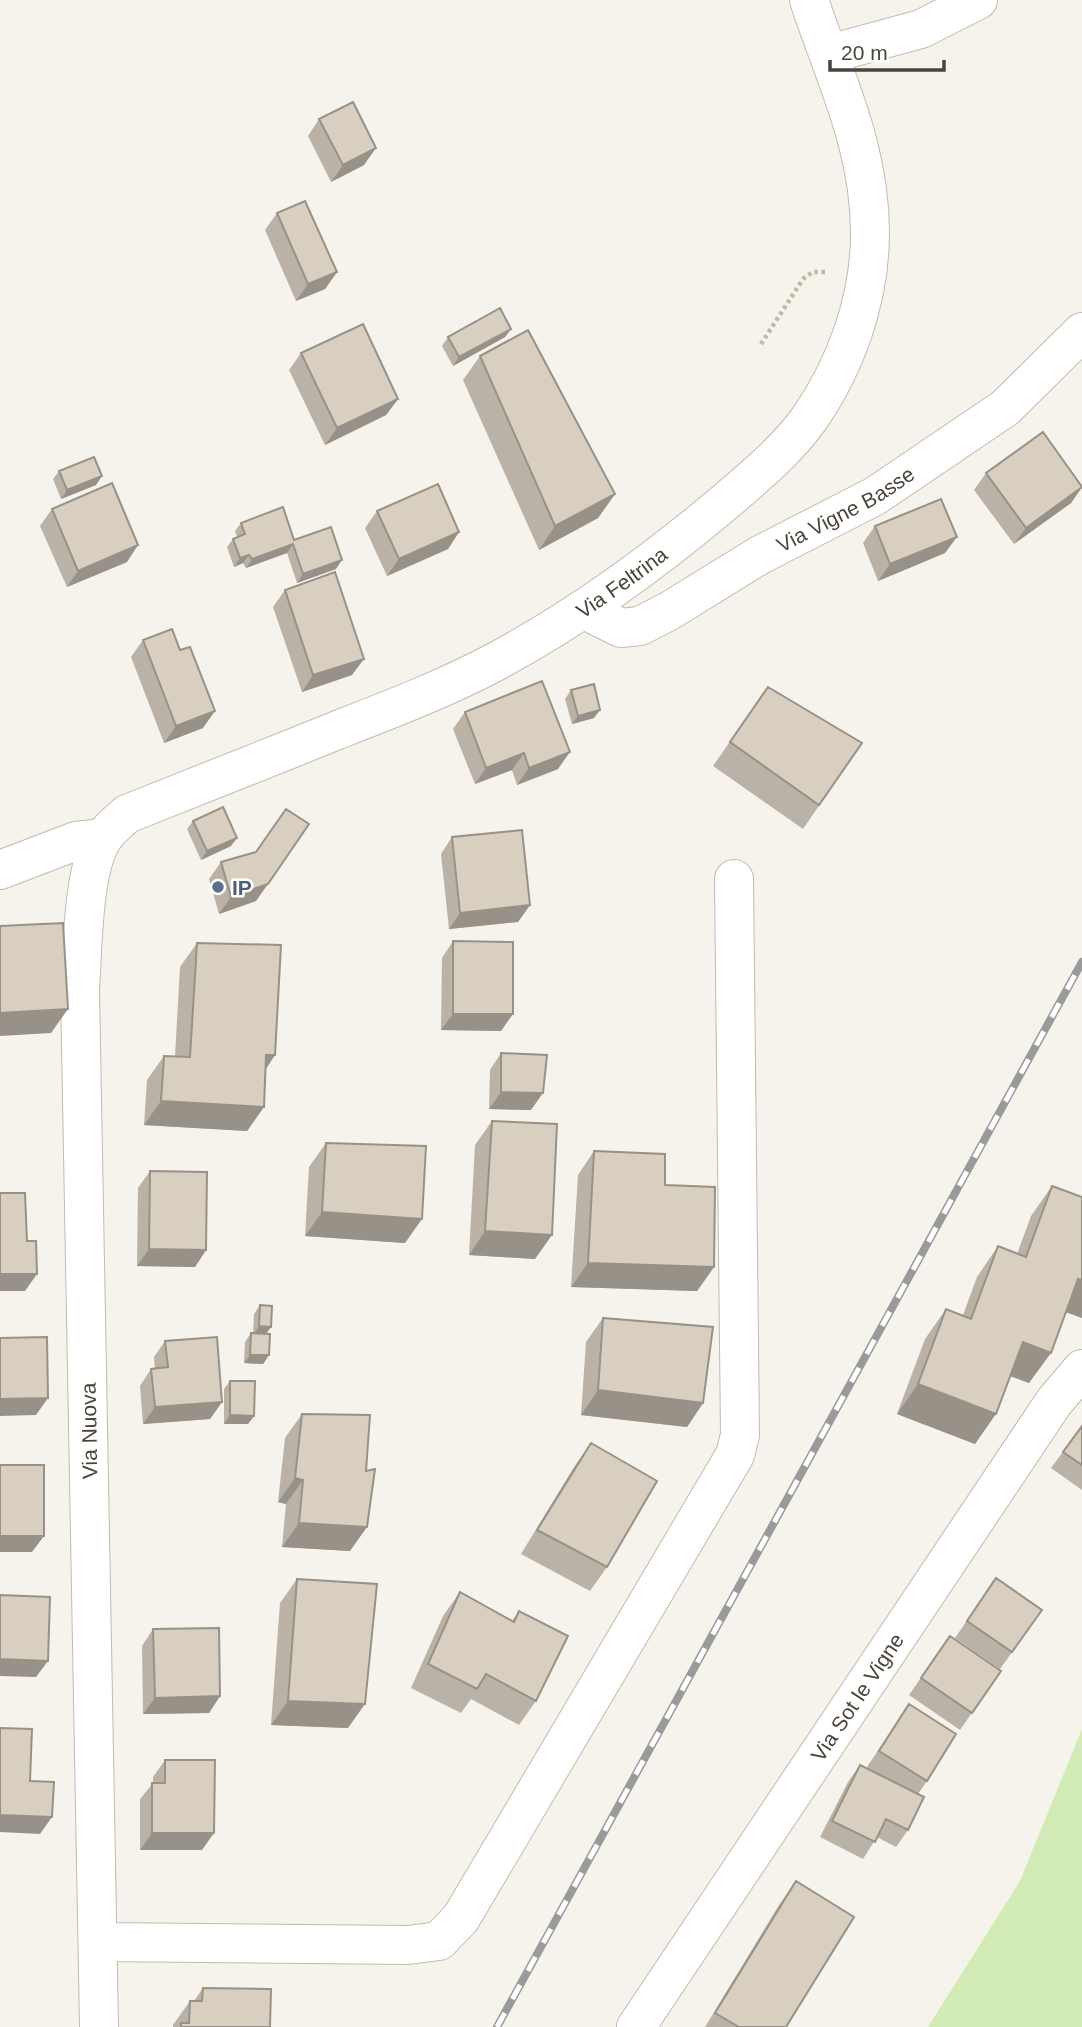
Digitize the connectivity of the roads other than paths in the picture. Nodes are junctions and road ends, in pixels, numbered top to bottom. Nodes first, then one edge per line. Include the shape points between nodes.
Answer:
1 (809, 0) edge
2 (978, 0) edge
3 (829, 54) junction
4 (1082, 332) edge
5 (583, 609) junction
6 (103, 838) junction
7 (0, 870) edge
8 (734, 879) dead end
9 (1082, 1369) edge
10 (99, 1942) junction
11 (99, 2027) edge
12 (636, 2027) edge

1 - 3 street, Via Feltrina
2 - 3 street via 921,29
3 - 5 street, Via Feltrina via 849,109 863,171 870,236 852,337 836,375 807,421 762,471
4 - 5 street, Via Vigne Basse via 1005,408 918,467 875,496 761,555 669,611 640,626 621,628
5 - 6 street, Via Feltrina via 495,662 388,710 127,814
6 - 7 street via 76,841
6 - 10 street, Via Nuova via 92,864 80,989
8 - 10 street via 740,1435 735,1455 482,1882 439,1941 408,1945
9 - 12 street, Via Sot le Vigne via 1054,1402
10 - 11 street, Via Nuova

